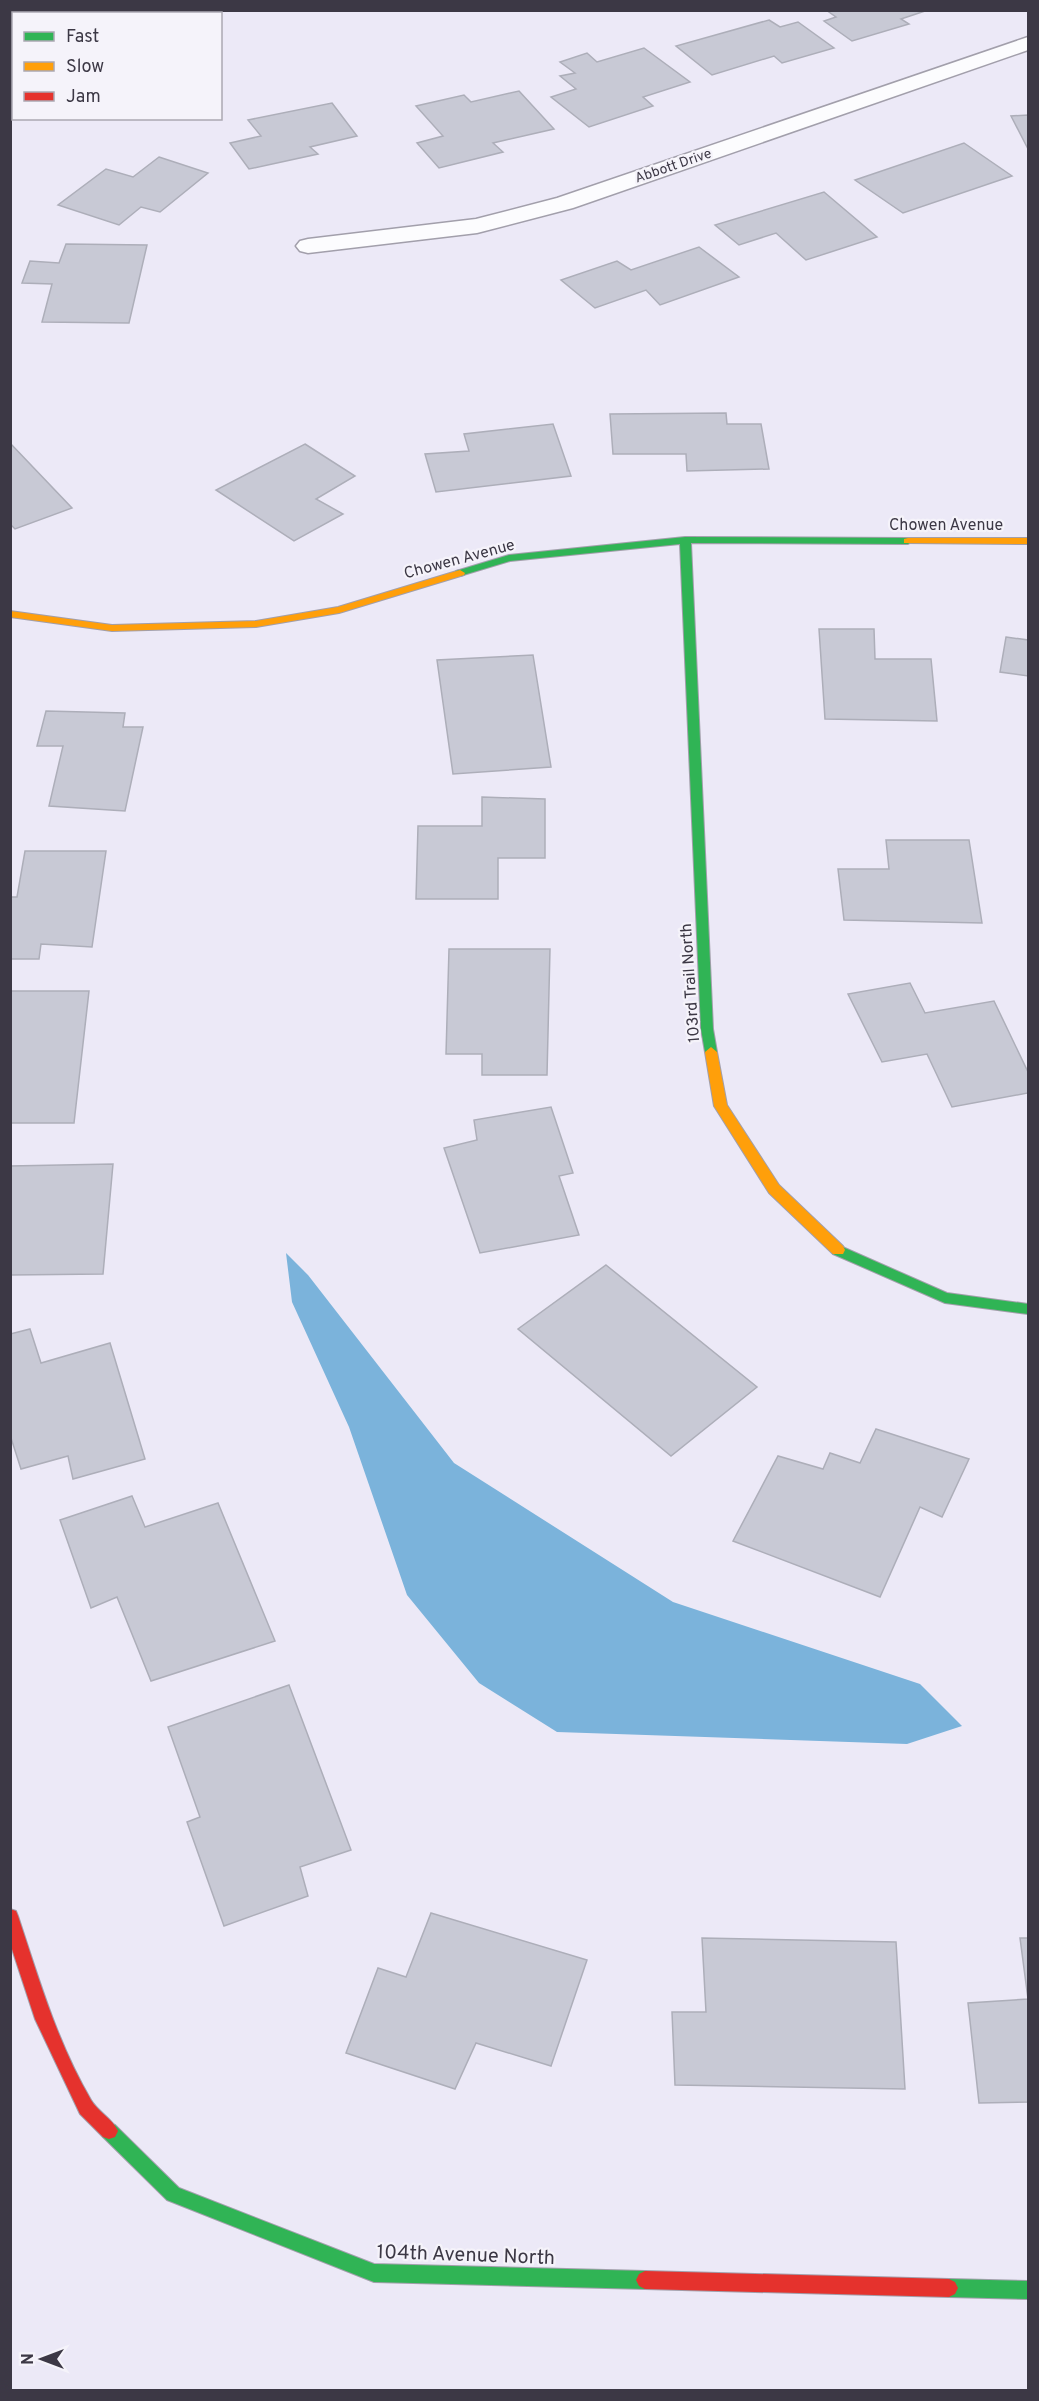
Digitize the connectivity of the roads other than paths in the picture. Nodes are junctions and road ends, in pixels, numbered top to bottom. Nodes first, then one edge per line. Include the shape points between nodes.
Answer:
1 (1029, 43) edge
2 (309, 246) dead end
3 (685, 540) junction
4 (1029, 541) edge
5 (10, 614) edge
6 (1029, 1309) edge
7 (10, 1916) edge
8 (1029, 2289) edge

1 - 2 street, Abbott Drive via 566,203 477,226
3 - 4 street, Chowen Avenue
3 - 5 street, Chowen Avenue via 509,558 339,610 256,624 112,628
3 - 6 street, 103rd Trail North via 706,1029 721,1106 774,1190 842,1254 945,1298
7 - 8 street, 104th Avenue North via 43,2019 86,2108 173,2194 374,2273

